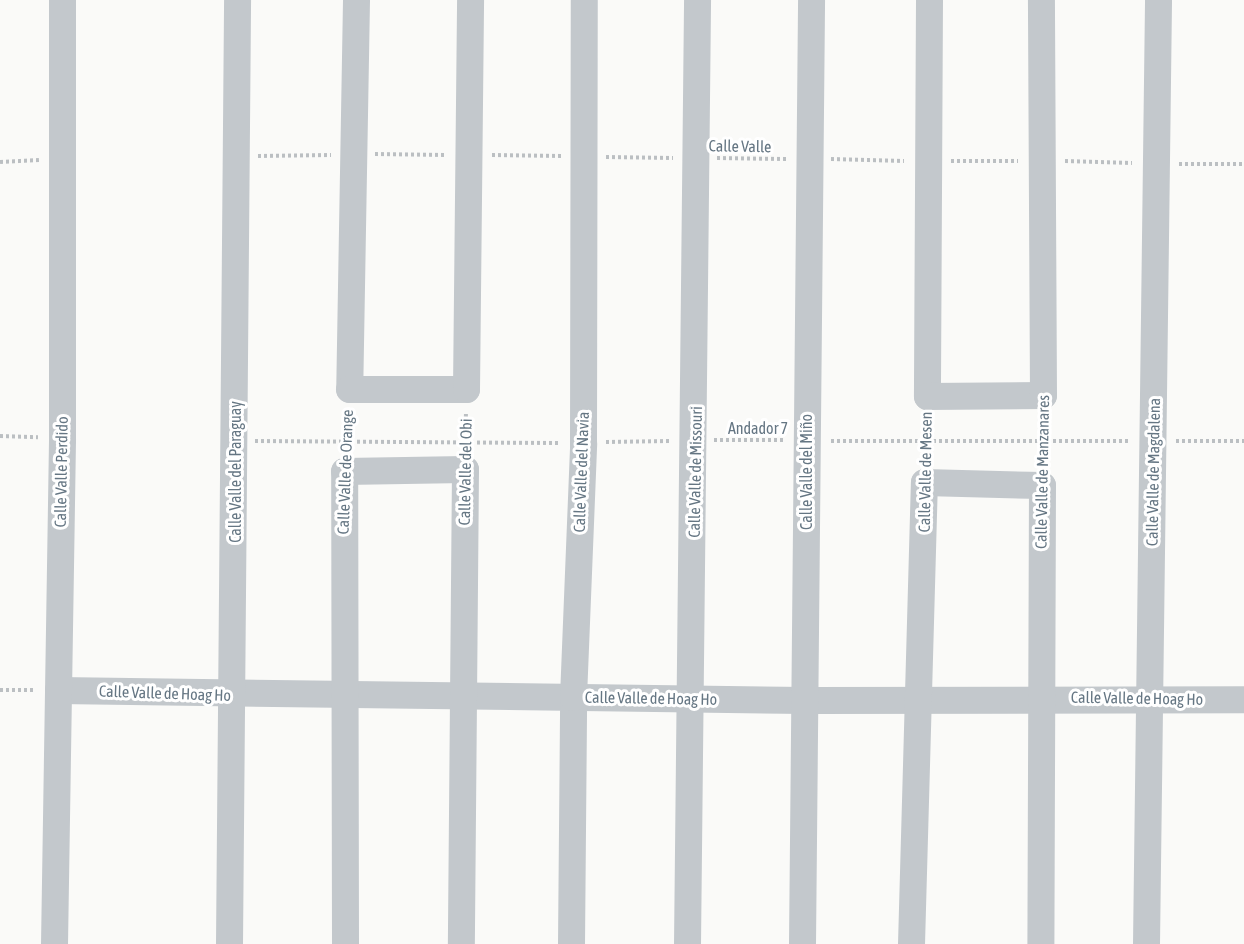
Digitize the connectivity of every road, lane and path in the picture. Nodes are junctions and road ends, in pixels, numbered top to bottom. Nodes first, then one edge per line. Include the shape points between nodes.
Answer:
1 (62, 0) edge
2 (237, 0) edge
3 (356, 0) edge
4 (470, 0) edge
5 (584, 0) edge
6 (697, 0) edge
7 (811, 0) edge
8 (930, 0) edge
9 (1041, 0) edge
10 (1158, 0) edge
11 (351, 154) junction
12 (468, 155) junction
13 (236, 156) junction
14 (586, 156) junction
15 (694, 158) junction
16 (60, 159) junction
17 (808, 159) junction
18 (1042, 160) junction
19 (927, 161) junction
20 (0, 162) edge
21 (1159, 164) junction
22 (1244, 164) edge
23 (349, 389) junction
24 (466, 389) junction
25 (1043, 395) junction
26 (927, 396) junction
27 (0, 436) edge
28 (62, 438) junction
29 (696, 440) junction
30 (806, 440) junction
31 (235, 441) junction
32 (924, 441) junction
33 (1153, 441) junction
34 (1244, 441) edge
35 (343, 442) junction
36 (465, 442) junction
37 (583, 443) junction
38 (1042, 443) junction
39 (465, 469) junction
40 (344, 471) junction
41 (924, 482) junction
42 (1042, 485) junction
43 (0, 690) edge
44 (58, 690) junction
45 (342, 694) junction
46 (232, 695) junction
47 (461, 697) junction
48 (573, 697) junction
49 (1041, 697) junction
50 (1152, 698) junction
51 (691, 699) junction
52 (1244, 699) edge
53 (805, 700) junction
54 (920, 700) junction
55 (54, 944) edge
56 (229, 944) edge
57 (345, 944) edge
58 (461, 944) edge
59 (571, 944) edge
60 (687, 944) edge
61 (801, 944) edge
62 (911, 944) edge
63 (1040, 944) edge
64 (1146, 944) edge

1 - 16 street, Calle Valle Perdido
2 - 13 street, Calle Valle del Paraguay
3 - 11 street, Calle Valle de Orange
4 - 12 street
5 - 14 street, Calle Valle del Navia
6 - 15 street, Calle Valle de Missouri
7 - 17 street, Calle Valle del Miño
8 - 19 street, Calle Valle de Mesen
9 - 18 street, Calle Valle de Manzanares
10 - 21 street, Calle Valle de Magdalena
11 - 12 path, Calle Valle
11 - 13 path, Calle Valle
11 - 23 street, Calle Valle de Orange
12 - 14 path, Calle Valle
12 - 24 street
13 - 31 street, Calle Valle del Paraguay
14 - 15 path, Calle Valle
14 - 37 street, Calle Valle del Navia
15 - 17 path, Calle Valle
15 - 29 street, Calle Valle de Missouri
16 - 20 path
16 - 28 street, Calle Valle Perdido
17 - 19 path, Calle Valle
17 - 30 street, Calle Valle del Miño
18 - 19 path, Calle Valle
18 - 21 path, Calle Valle
18 - 25 street, Calle Valle de Manzanares
19 - 26 street, Calle Valle de Mesen
21 - 22 path, Calle Valle
21 - 33 street, Calle Valle de Magdalena
23 - 24 street
23 - 35 path, Calle Valle de Orange
24 - 36 path, Calle Valle del Obi
25 - 26 street
25 - 38 path, Calle Valle de Manzanares
26 - 32 path, Calle Valle de Mesen
27 - 28 path
28 - 44 street, Calle Valle Perdido
29 - 30 path, Andador 7
29 - 37 path, Andador 7
29 - 51 street, Calle Valle de Missouri
30 - 32 path, Andador 7
30 - 53 street, Calle Valle del Miño
31 - 35 path, Andador 7
31 - 46 street, Calle Valle del Paraguay
32 - 38 path, Andador 7
32 - 41 path, Calle Valle de Mesen
33 - 34 path, Andador 7
33 - 38 path, Andador 7
33 - 50 street, Calle Valle de Magdalena
35 - 36 path, Andador 7
35 - 40 path, Calle Valle de Orange
36 - 37 path, Andador 7
36 - 39 path, Calle Valle del Obi
37 - 48 street, Calle Valle del Navia
38 - 42 path, Calle Valle de Manzanares
39 - 40 street
39 - 47 street, Calle Valle del Obi
40 - 45 street, Calle Valle de Orange
41 - 42 street
41 - 54 street, Calle Valle de Mesen
42 - 49 street, Calle Valle de Manzanares
43 - 44 path
44 - 46 street, Calle Valle de Hoag Ho
44 - 55 street, Calle Valle Perdido
45 - 46 street, Calle Valle de Hoag Ho
45 - 47 street, Calle Valle de Hoag Ho
45 - 57 street, Calle Valle de Orange
46 - 56 street, Calle Valle del Paraguay
47 - 48 street, Calle Valle de Hoag Ho
47 - 58 street, Calle Valle del Obi
48 - 51 street, Calle Valle de Hoag Ho
48 - 59 street, Calle Valle del Navia
49 - 50 street, Calle Valle de Hoag Ho
49 - 54 street, Calle Valle de Hoag Ho
49 - 63 street, Calle Valle de Manzanares
50 - 52 street, Calle Valle de Hoag Ho
50 - 64 street, Calle Valle de Magdalena
51 - 53 street, Calle Valle de Hoag Ho
51 - 60 street, Calle Valle de Missouri
53 - 54 street, Calle Valle de Hoag Ho
53 - 61 street, Calle Valle del Miño
54 - 62 street, Calle Valle de Mesen

